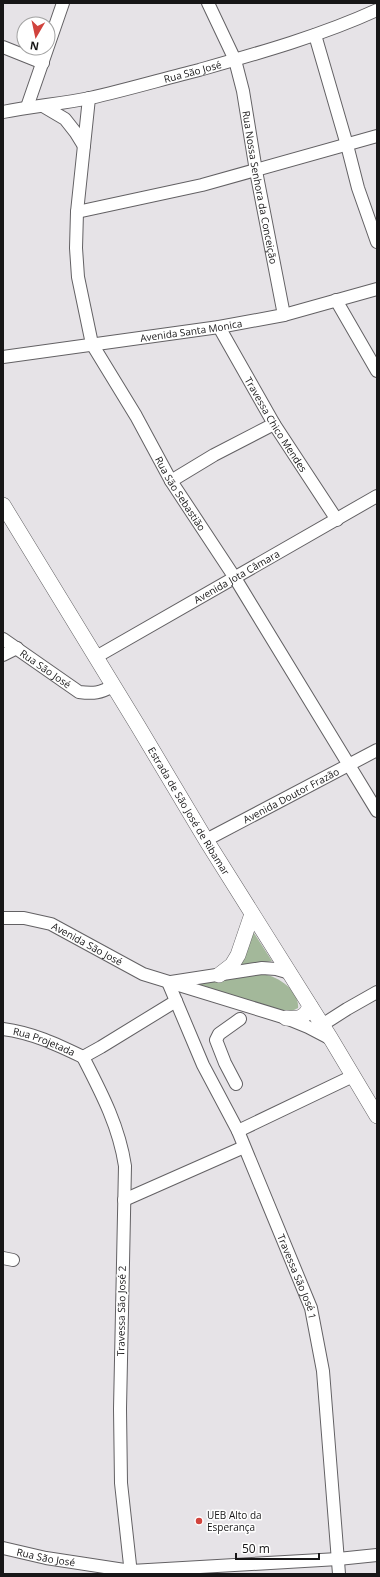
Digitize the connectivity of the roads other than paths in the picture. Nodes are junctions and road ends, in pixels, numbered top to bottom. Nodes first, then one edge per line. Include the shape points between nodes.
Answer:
1 (63, 3) edge
2 (208, 3) edge
3 (377, 10) edge
4 (315, 35) junction
5 (3, 47) edge
6 (235, 60) junction
7 (43, 63) junction
8 (89, 98) junction
9 (43, 106) junction
10 (27, 107) junction
11 (3, 112) edge
12 (377, 136) edge
13 (347, 145) junction
14 (84, 146) junction
15 (256, 171) junction
16 (77, 212) junction
17 (377, 242) edge
18 (377, 289) edge
19 (336, 300) junction
20 (284, 315) junction
21 (219, 327) junction
22 (92, 344) junction
23 (3, 356) edge
24 (377, 371) edge
25 (274, 424) junction
26 (171, 481) junction
27 (377, 496) edge
28 (3, 505) edge
29 (337, 520) junction
30 (235, 578) junction
31 (3, 639) edge
32 (17, 648) junction
33 (3, 655) edge
34 (96, 657) junction
35 (113, 686) junction
36 (377, 750) edge
37 (349, 765) junction
38 (377, 811) edge
39 (206, 840) junction
40 (252, 914) junction
41 (3, 918) edge
42 (290, 973) junction
43 (219, 975) junction
44 (168, 982) junction
45 (377, 992) edge
46 (176, 1001) junction
47 (310, 1006) junction
48 (286, 1018) junction
49 (240, 1019) dead end
50 (322, 1025) junction
51 (3, 1029) edge
52 (331, 1039) junction
53 (83, 1057) junction
54 (225, 1063) junction
55 (206, 1071) junction
56 (352, 1076) junction
57 (236, 1084) dead end
58 (377, 1116) edge
59 (238, 1131) junction
60 (244, 1147) junction
61 (124, 1200) junction
62 (3, 1548) edge
63 (377, 1555) edge
64 (338, 1559) junction
65 (233, 1570) edge
66 (131, 1573) edge
67 (339, 1574) edge

1 - 7 street
2 - 6 street, Rua Nossa Senhora da Conceição
3 - 4 street, Rua São José
4 - 6 street, Rua São José
4 - 13 street
5 - 7 street
6 - 8 street, Rua São José
6 - 15 street, Rua Nossa Senhora da Conceição via 243,91
7 - 10 street
8 - 9 street, Rua São José
8 - 14 street, Rua São Sebastião
9 - 10 street, Rua São José
9 - 14 street via 65,119
10 - 11 street, Rua São José
12 - 13 street
13 - 15 street
13 - 17 street via 358,188
14 - 16 street, Rua São Sebastião
15 - 16 street
15 - 20 street, Rua Nossa Senhora da Conceição
16 - 22 street, Rua São Sebastião via 78,277
18 - 19 street, Avenida Santa Monica
19 - 20 street, Avenida Santa Monica
19 - 24 street
20 - 21 street, Avenida Santa Monica
21 - 22 street, Avenida Santa Monica
21 - 25 street, Travessa Chico Mendes
22 - 23 street, Avenida Santa Monica
22 - 26 street, Rua São Sebastião via 136,416
25 - 26 street
25 - 29 street, Travessa Chico Mendes
26 - 30 street, Rua São Sebastião
27 - 29 street, Avenida Jota Câmara
28 - 34 main road, Estrada de São José de Ribamar
29 - 30 street, Avenida Jota Câmara
30 - 34 street, Avenida Jota Câmara
30 - 37 street, Rua São Sebastião
31 - 32 street, Rua São José
32 - 33 street
32 - 35 street, Rua São José via 79,692 93,694
34 - 35 main road, Estrada de São José de Ribamar
35 - 39 main road, Estrada de São José de Ribamar
36 - 37 street, Avenida Doutor Frazão
37 - 38 street, Rua São Sebastião
37 - 39 street, Avenida Doutor Frazão
39 - 40 main road, Estrada de São José de Ribamar
40 - 42 main road, Estrada de São José de Ribamar
40 - 43 main road via 238,955 232,965
41 - 44 street, Avenida São José via 24,918 51,924 133,969
42 - 43 street, Avenida São José via 269,968
42 - 47 main road, Estrada de São José de Ribamar
43 - 44 street, Avenida São José
44 - 46 street, Travessa São José 1
44 - 48 street, Avenida São José
45 - 50 street
46 - 53 street
46 - 55 street, Travessa São José 1
47 - 48 main road via 301,1018
47 - 50 main road, Estrada de São José de Ribamar
48 - 52 street, Avenida São José
49 - 54 street via 217,1037
50 - 52 main road, Estrada de São José de Ribamar
51 - 53 street, Rua Projetada via 51,1041
52 - 56 main road, Estrada de São José de Ribamar
53 - 61 street, Travessa São José 2 via 112,1116 121,1144 125,1166
54 - 55 street
54 - 57 street
55 - 59 street, Travessa São José 1
56 - 58 main road, Estrada de São José de Ribamar
56 - 59 street
59 - 60 street, Travessa São José 1
60 - 61 street
60 - 64 street, Travessa São José 1 via 312,1308 323,1371
61 - 66 street, Travessa São José 2 via 121,1483
62 - 66 street, Rua São José
63 - 64 street, Rua São José
64 - 65 street, Rua São José
64 - 67 street, Travessa São José 1
65 - 66 street, Rua São José

